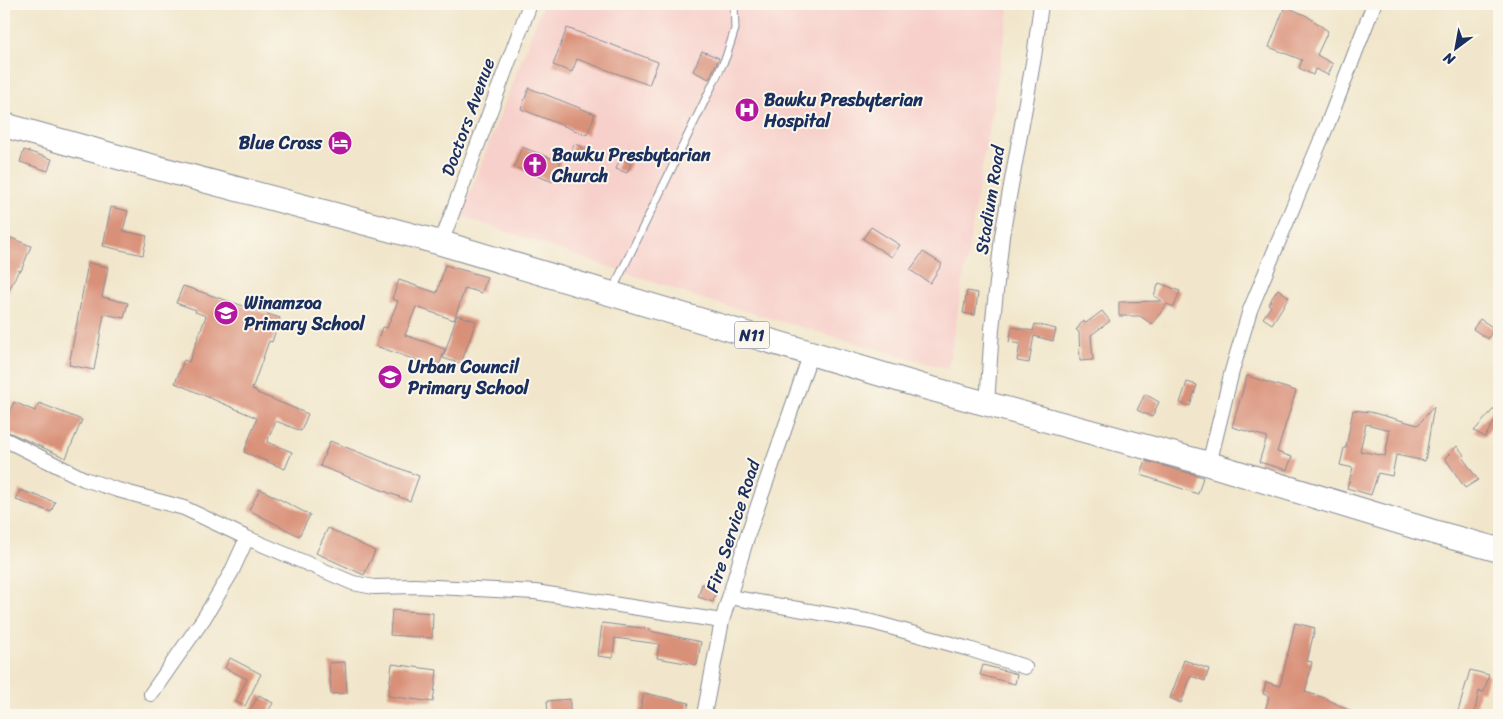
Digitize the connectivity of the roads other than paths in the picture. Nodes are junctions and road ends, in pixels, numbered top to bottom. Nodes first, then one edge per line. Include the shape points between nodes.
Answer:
1 (530, 4) edge
2 (734, 4) edge
3 (1041, 4) edge
4 (1374, 4) edge
5 (4, 125) edge
6 (441, 243) junction
7 (611, 294) junction
8 (811, 353) junction
9 (987, 404) junction
10 (4, 439) edge
11 (1209, 464) junction
12 (246, 538) junction
13 (1499, 550) edge
14 (730, 597) junction
15 (722, 621) junction
16 (1025, 667) dead end
17 (151, 694) dead end
18 (704, 715) edge

1 - 6 street, Doctors Avenue
2 - 7 lane via 735,29 726,57
3 - 9 street, Stadium Road via 1002,236
4 - 11 street via 1250,310
5 - 6 highway, N11
6 - 7 highway, N11
7 - 8 highway, N11
8 - 9 highway, N11
8 - 14 street, Fire Service Road via 748,534
9 - 11 highway, N11
10 - 12 street via 84,478 175,505
11 - 13 highway, N11
12 - 15 street via 362,585 535,592
12 - 17 street via 231,573 204,618
14 - 15 street, Fire Service Road
14 - 16 street via 872,622
15 - 18 street, Fire Service Road

